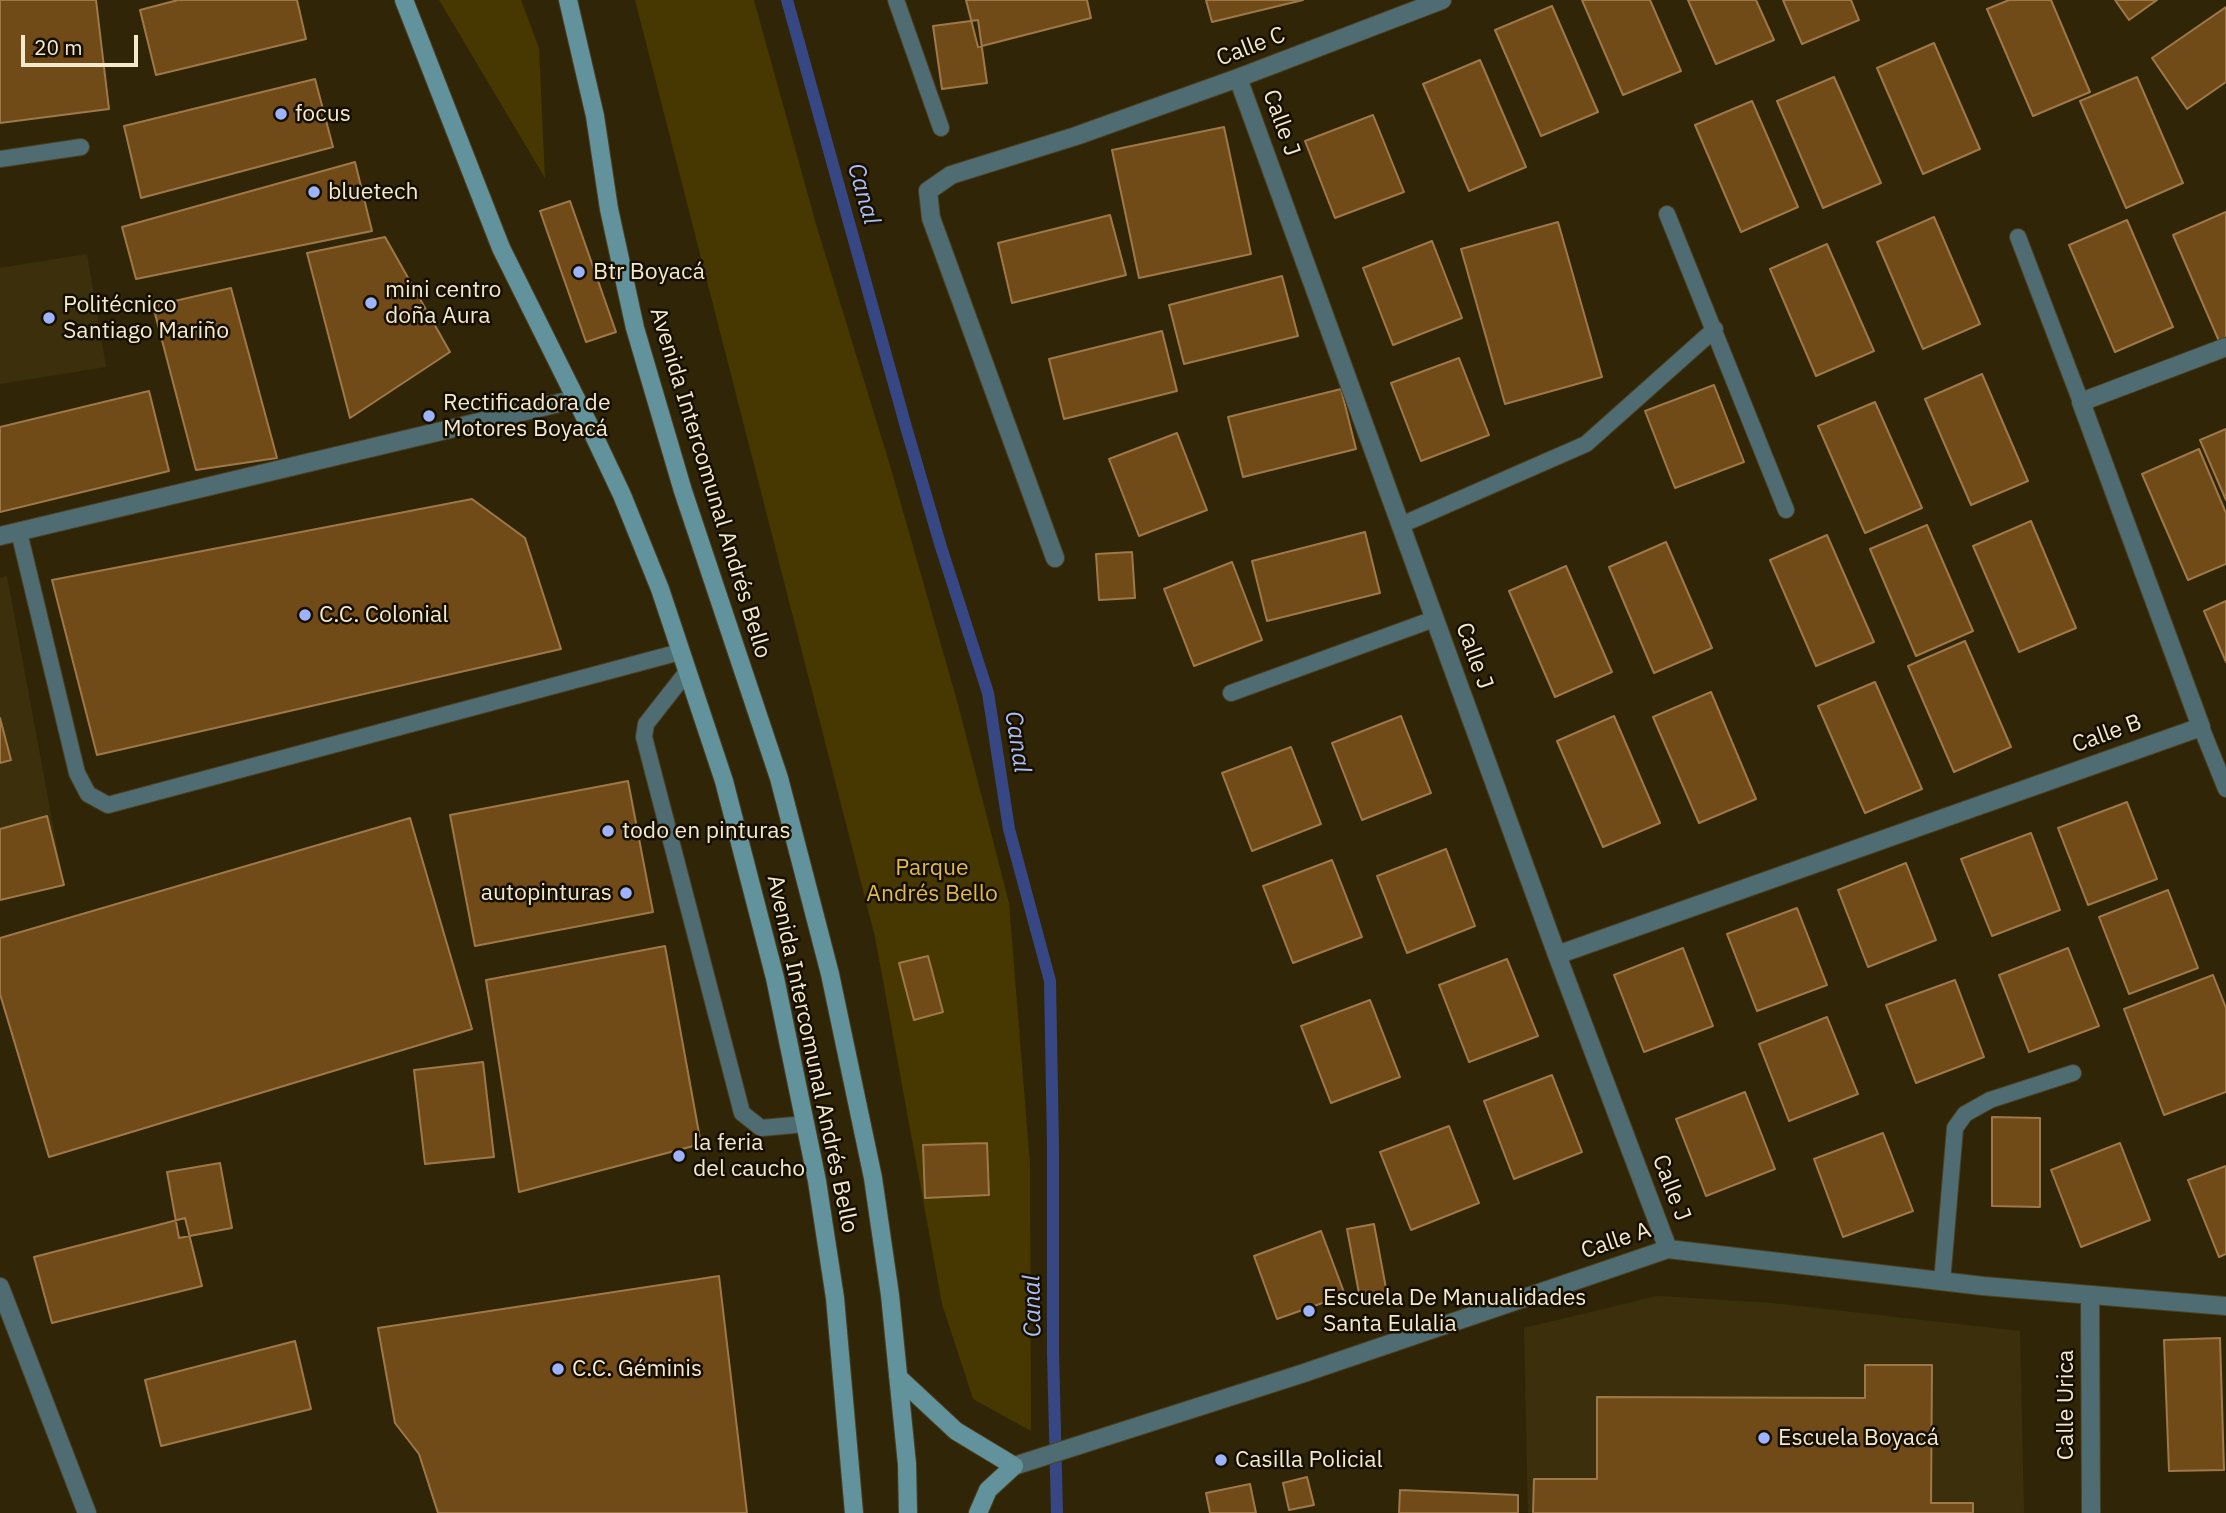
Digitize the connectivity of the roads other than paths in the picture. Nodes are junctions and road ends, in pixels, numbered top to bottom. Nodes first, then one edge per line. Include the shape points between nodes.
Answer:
1 (404, 0) edge
2 (568, 0) edge
3 (896, 0) edge
4 (1442, 0) edge
5 (1238, 78) junction
6 (941, 128) dead end
7 (81, 147) dead end
8 (0, 159) edge
9 (1667, 214) dead end
10 (2018, 237) dead end
11 (1714, 329) junction
12 (2226, 347) edge
13 (576, 399) junction
14 (2081, 402) junction
15 (1786, 510) dead end
16 (1401, 525) junction
17 (19, 532) junction
18 (0, 536) edge
19 (1055, 558) dead end
20 (1434, 619) junction
21 (680, 652) junction
22 (686, 673) junction
23 (1231, 694) dead end
24 (2201, 726) junction
25 (2226, 789) edge
26 (1557, 955) junction
27 (2073, 1073) dead end
28 (806, 1124) junction
29 (1668, 1250) junction
30 (1942, 1282) junction
31 (0, 1287) edge
32 (2090, 1297) junction
33 (2226, 1306) edge
34 (898, 1377) junction
35 (1015, 1466) junction
36 (87, 1513) edge
37 (854, 1513) edge
38 (908, 1513) edge
39 (978, 1513) edge
40 (2091, 1513) edge

1 - 13 main road, Avenida Intercomunal Andrés Bello via 501,248
2 - 34 main road, Avenida Intercomunal Andrés Bello via 635,328 683,491 779,778 830,974 873,1178
3 - 6 lane
4 - 5 street, Calle C
5 - 16 street, Calle J
5 - 19 street, Calle C via 951,175 928,191 931,218
7 - 8 lane
9 - 11 lane
10 - 14 lane
11 - 15 lane
11 - 16 lane via 1586,444
12 - 14 street
13 - 17 street
13 - 21 main road, Avenida Intercomunal Andrés Bello via 622,495
14 - 24 street
16 - 20 street, Calle J
17 - 18 street
17 - 21 lane via 77,773 88,794 108,805
20 - 23 lane
20 - 26 street, Calle J
21 - 22 main road, Avenida Intercomunal Andrés Bello
22 - 28 main road, Avenida Intercomunal Andrés Bello via 724,781 749,873
22 - 28 lane via 646,724 644,737 742,1113 761,1128
24 - 25 lane
24 - 26 street, Calle B
26 - 29 street, Calle J
27 - 30 lane via 1990,1100 1965,1114 1955,1128
28 - 37 main road, Avenida Intercomunal Andrés Bello via 835,1298
29 - 30 street, Calle A
29 - 35 street, Calle A
30 - 32 street, Calle A
31 - 36 street
32 - 33 street, Calle A
32 - 40 street, Calle Urica
34 - 35 main road via 956,1431
34 - 38 main road, Avenida Intercomunal Andrés Bello
35 - 39 main road via 988,1490

